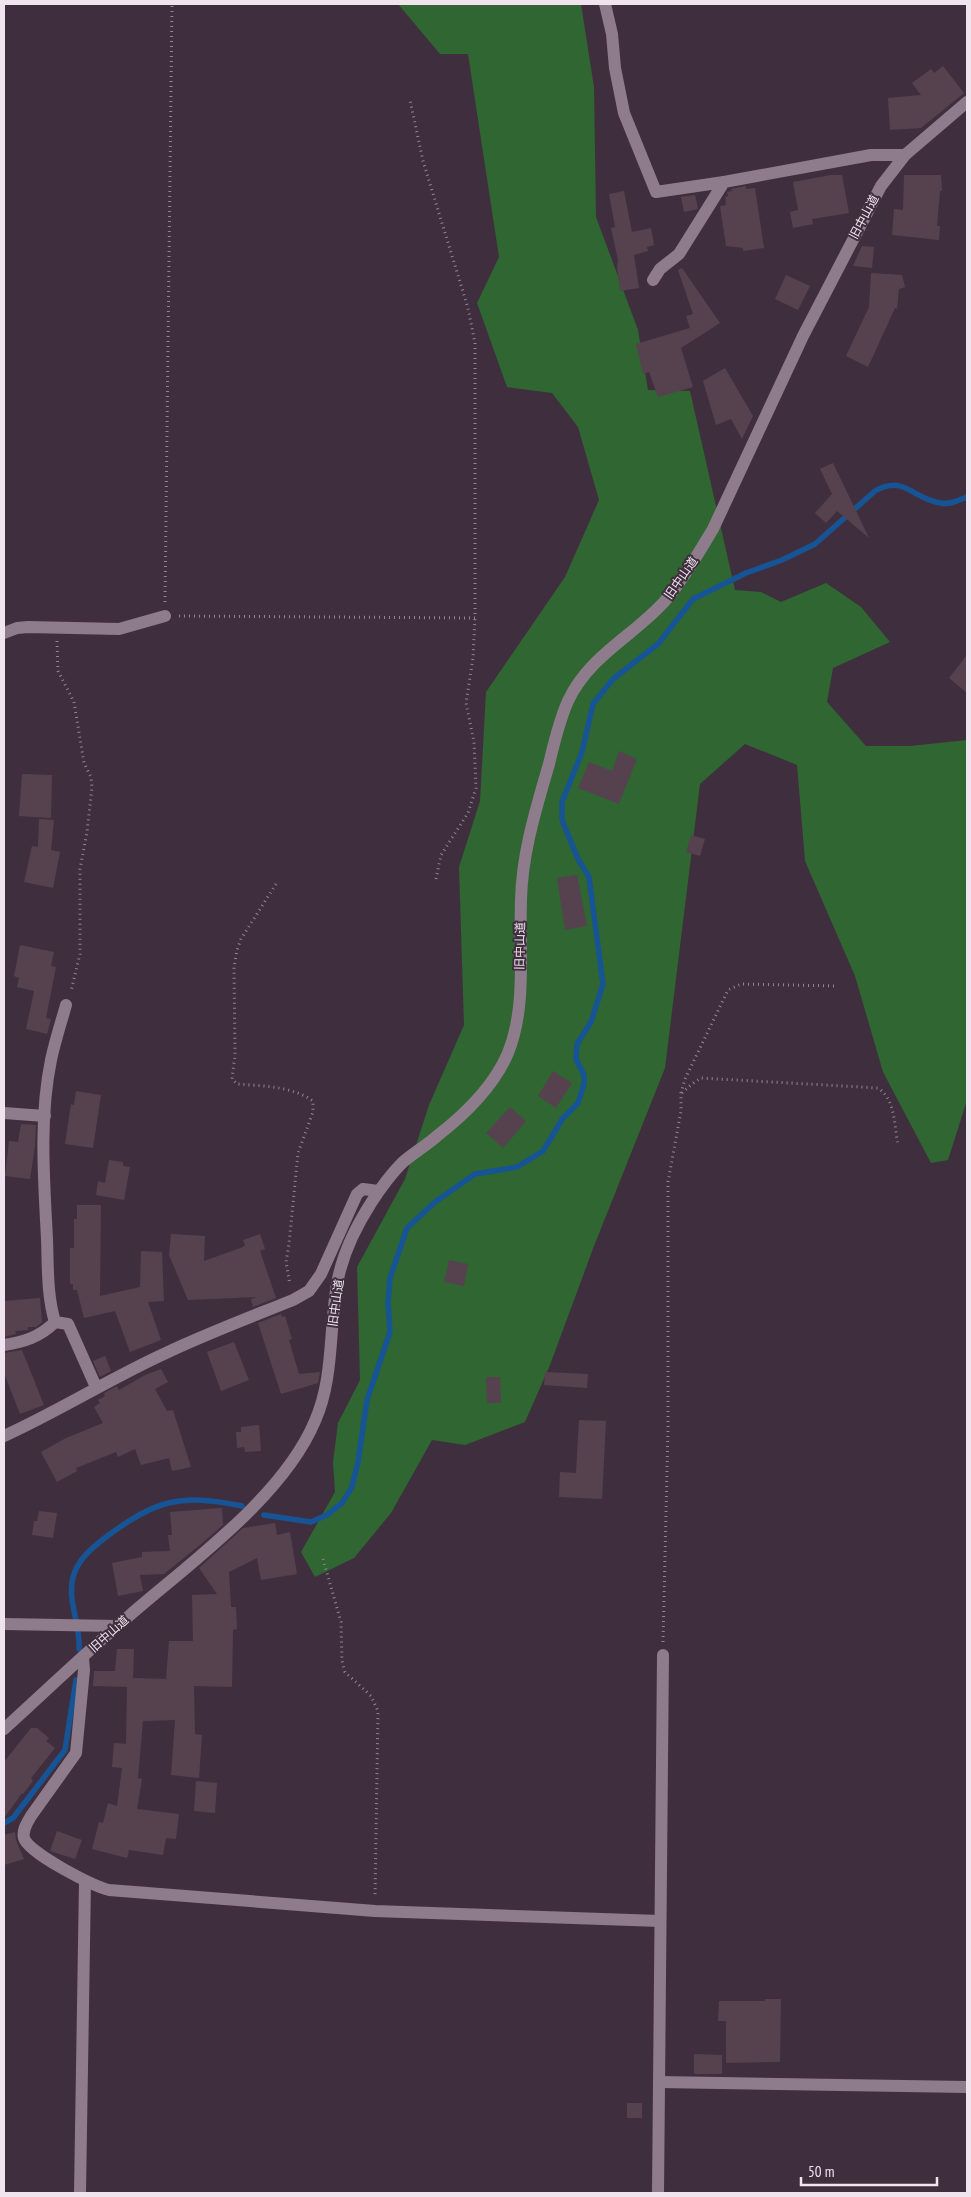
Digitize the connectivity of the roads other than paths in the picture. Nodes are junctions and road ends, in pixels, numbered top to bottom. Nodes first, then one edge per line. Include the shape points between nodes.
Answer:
1 (605, 4) edge
2 (967, 102) edge
3 (906, 155) junction
4 (724, 182) junction
5 (653, 280) dead end
6 (165, 616) road end
7 (4, 633) edge
8 (66, 1005) road end
9 (4, 1113) edge
10 (45, 1116) junction
11 (378, 1191) junction
12 (55, 1322) junction
13 (4, 1345) edge
14 (96, 1387) junction
15 (4, 1436) edge
16 (4, 1624) edge
17 (116, 1626) junction
18 (663, 1655) road end
19 (83, 1658) junction
20 (4, 1729) edge
21 (85, 1880) junction
22 (660, 1921) junction
23 (658, 2082) junction
24 (967, 2087) edge
25 (80, 2193) edge
26 (658, 2193) edge

1 - 4 street via 624,114 656,192
2 - 3 street, 旧中山道
3 - 4 street via 871,155
3 - 11 street, 旧中山道 via 869,207 803,336 713,529 695,559 663,603 593,664 568,702 524,860 518,1016 501,1066 481,1094 438,1135 406,1159
4 - 5 street via 679,254 660,268
6 - 7 street via 119,629 28,627
8 - 10 street via 51,1060
9 - 10 street
10 - 12 street via 49,1289
11 - 14 street via 363,1189 357,1194 321,1274 309,1291
11 - 17 street, 旧中山道 via 358,1225 340,1271 326,1387 316,1419 299,1452 236,1524
12 - 13 street via 46,1331 24,1342
12 - 14 street via 68,1324
14 - 15 street
16 - 17 street
17 - 19 street, 旧中山道
18 - 22 street
19 - 20 street, 旧中山道
19 - 21 street via 76,1753 31,1816 24,1833 28,1846 34,1851
21 - 22 street via 109,1890 375,1911
21 - 25 street
22 - 23 street
23 - 24 street
23 - 26 street

